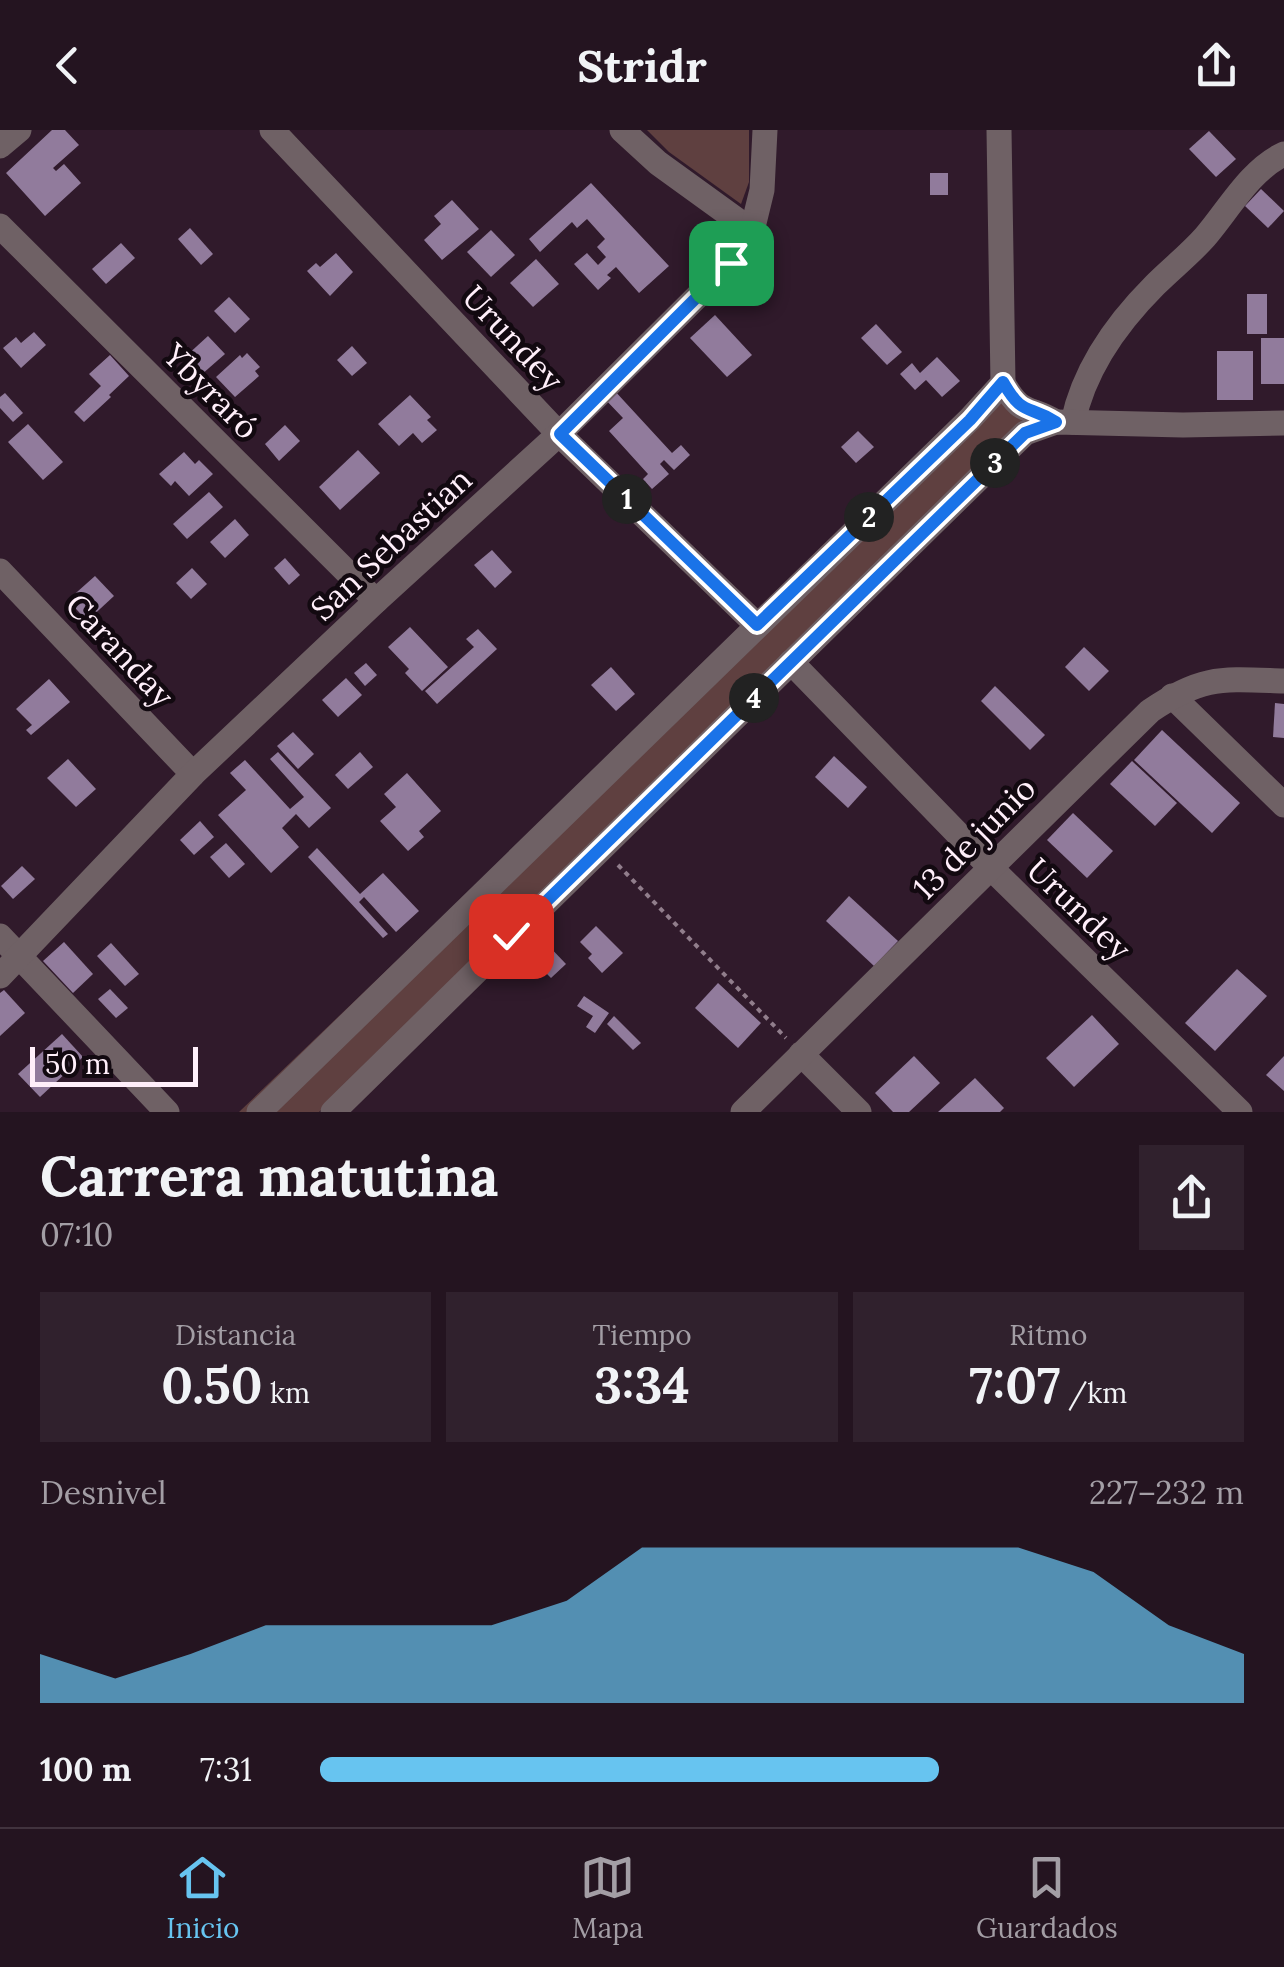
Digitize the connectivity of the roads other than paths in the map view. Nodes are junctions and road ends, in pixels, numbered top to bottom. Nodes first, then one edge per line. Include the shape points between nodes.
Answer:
1 (18, 130) edge
2 (272, 130) edge
3 (622, 130) edge
4 (765, 130) edge
5 (999, 130) edge
6 (0, 146) edge
7 (1284, 154) edge
8 (0, 226) edge
9 (752, 232) junction
10 (1003, 382) junction
11 (1064, 422) junction
12 (1284, 424) edge
13 (560, 434) junction
14 (0, 571) edge
15 (376, 601) junction
16 (757, 625) junction
17 (792, 662) junction
18 (1284, 681) edge
19 (1172, 696) junction
20 (192, 774) junction
21 (1284, 805) edge
22 (991, 868) junction
23 (0, 936) edge
24 (20, 956) junction
25 (0, 976) edge
26 (801, 1054) junction
27 (167, 1112) edge
28 (259, 1112) edge
29 (332, 1112) edge
30 (743, 1112) edge
31 (859, 1112) edge
32 (1240, 1112) edge

1 - 6 street
2 - 13 street, Urundey
3 - 9 street
4 - 9 street, San Sebastian
5 - 10 street
7 - 11 street via 1244,188 1111,335
8 - 15 street, Ybyraró
9 - 13 street, San Sebastian via 731,263
10 - 11 street via 1022,409
10 - 16 street
11 - 12 street
11 - 17 street via 1025,433
13 - 15 street, San Sebastian
13 - 16 street, Urundey
14 - 20 street, Caranday
15 - 20 street, San Sebastian
16 - 28 street
17 - 22 street, Urundey
17 - 29 street
18 - 19 street, 13 de junio via 1205,682
19 - 21 street
19 - 22 street, 13 de junio
20 - 24 street, San Sebastian
22 - 26 street, 13 de junio
22 - 32 street, Urundey
23 - 24 street
24 - 25 street, San Sebastian
24 - 27 street
26 - 30 street, 13 de junio
26 - 31 street

